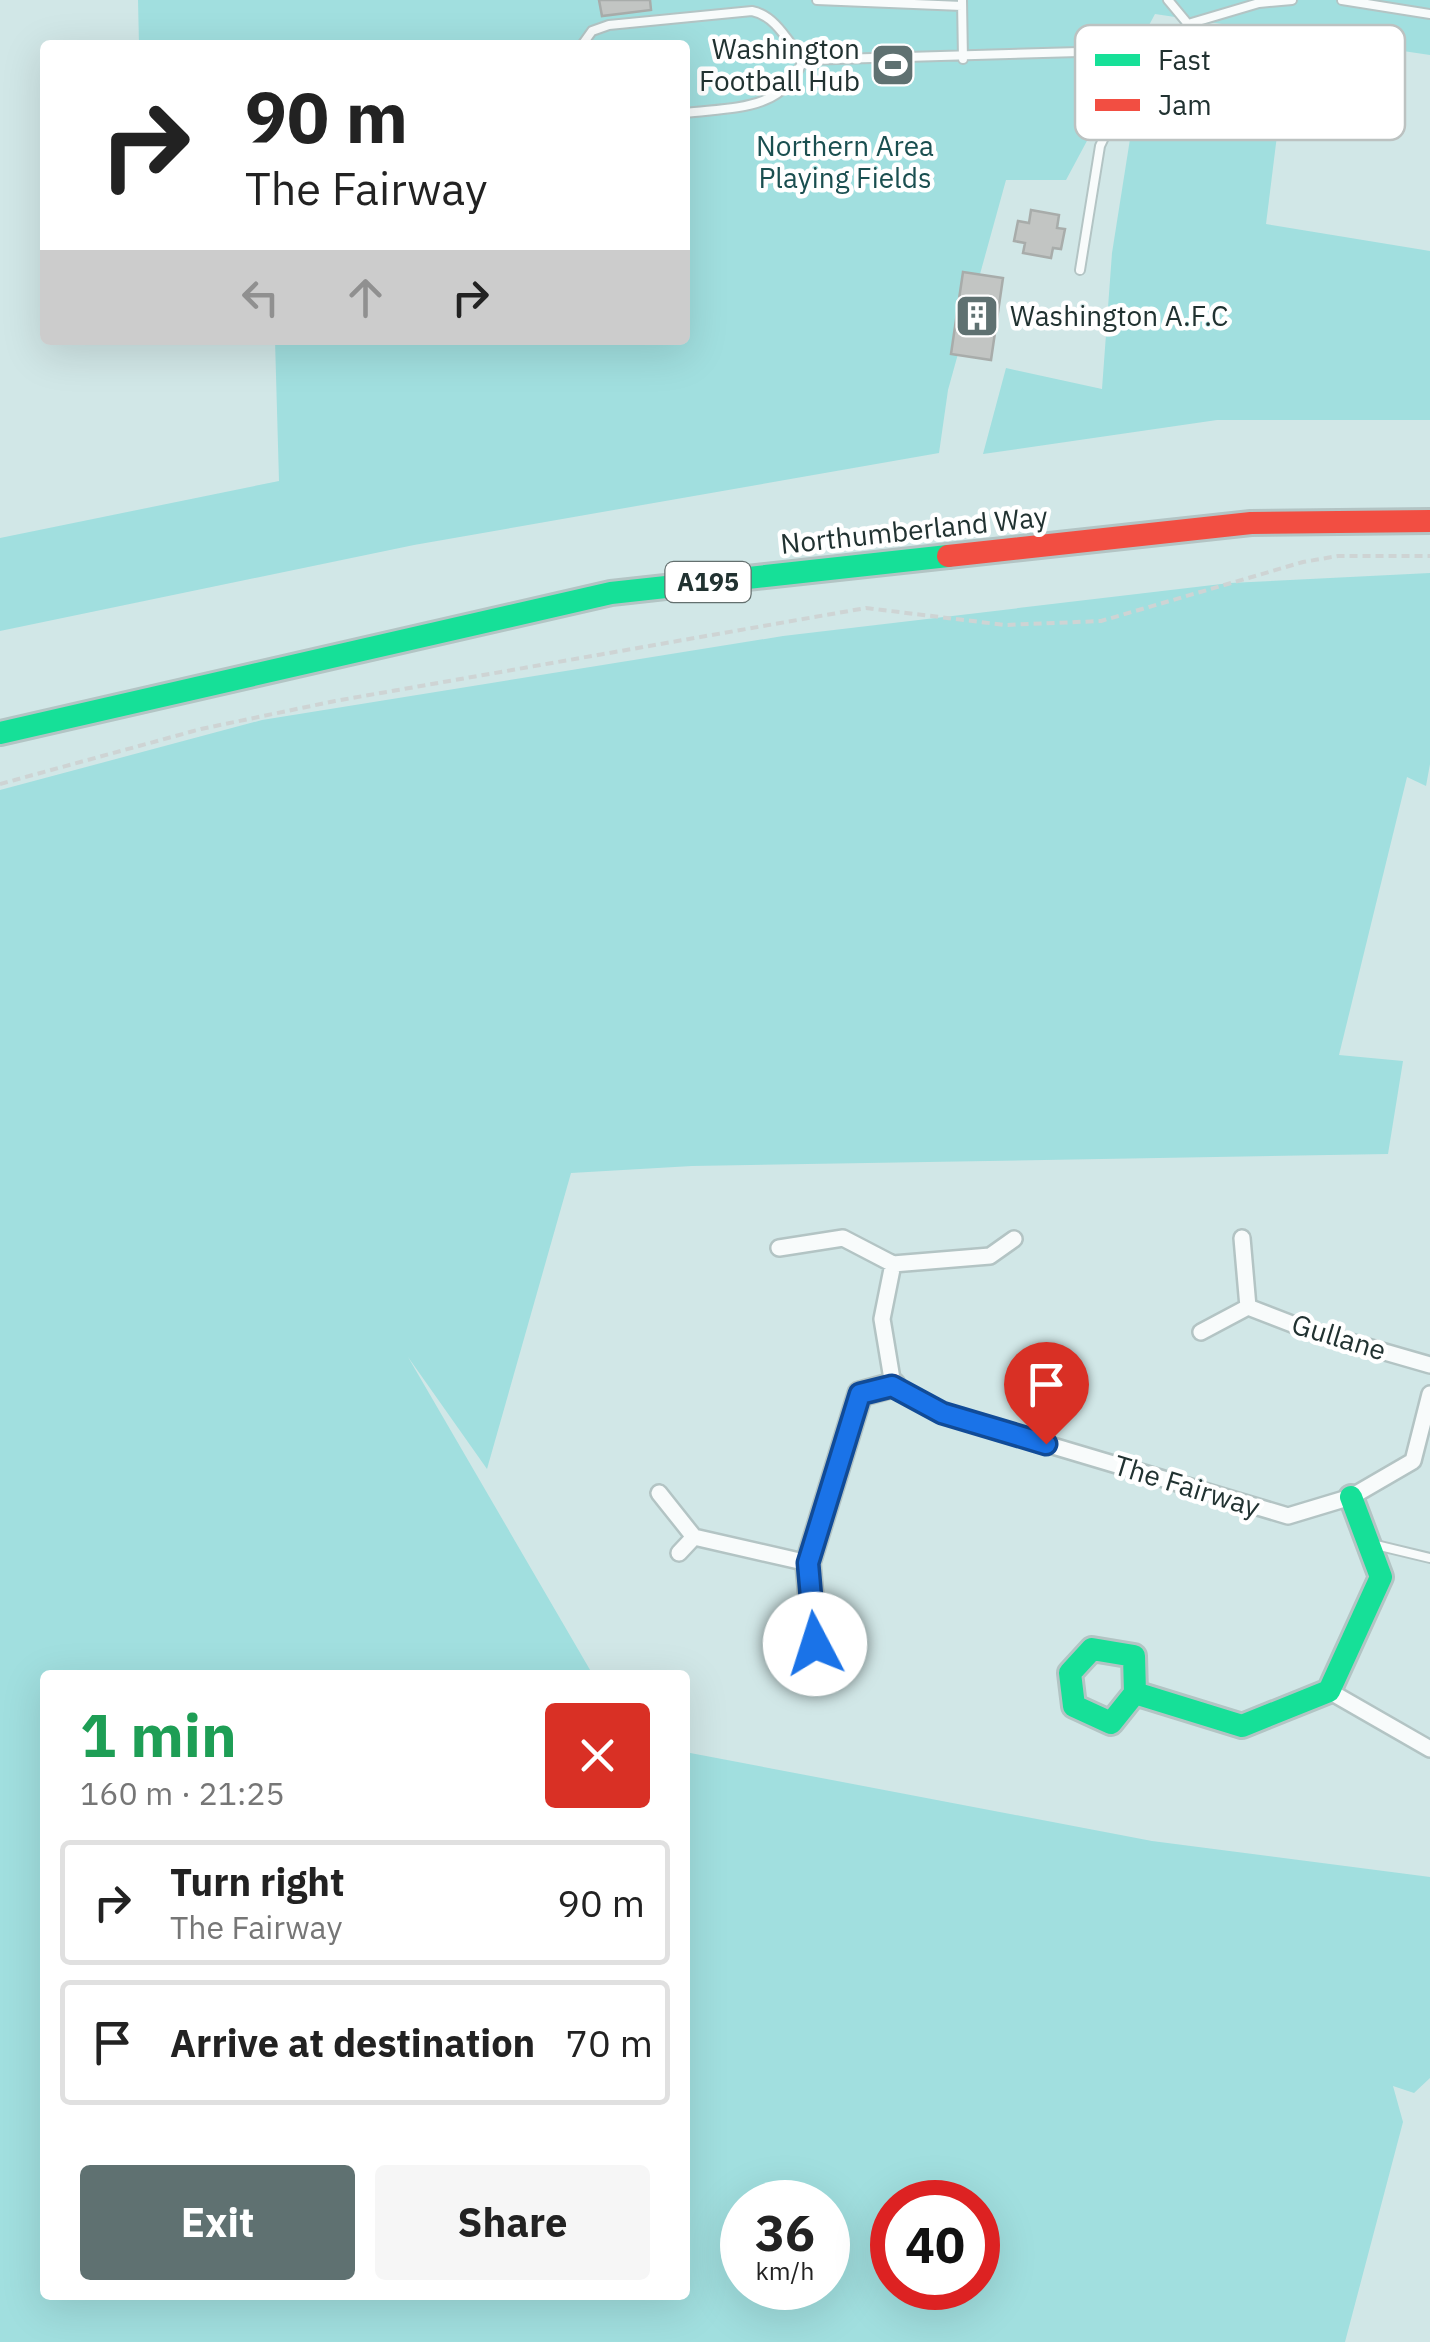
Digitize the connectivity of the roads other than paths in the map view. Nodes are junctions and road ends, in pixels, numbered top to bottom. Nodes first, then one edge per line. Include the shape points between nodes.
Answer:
1 (817, 0) edge
2 (1168, 0) edge
3 (1292, 0) edge
4 (1342, 0) edge
5 (962, 3) edge
6 (1430, 14) edge
7 (1188, 24) joint
8 (586, 40) edge
9 (1075, 53) edge
10 (963, 59) junction
11 (802, 60) junction
12 (690, 111) edge
13 (1103, 140) edge
14 (1080, 270) dead end
15 (1430, 521) edge
16 (0, 732) edge
17 (1242, 1238) dead end
18 (1014, 1239) dead end
19 (779, 1248) dead end
20 (893, 1264) junction
21 (1248, 1306) junction
22 (1201, 1332) dead end
23 (1430, 1365) edge
24 (892, 1386) junction
25 (1430, 1394) edge
26 (659, 1494) dead end
27 (1351, 1497) junction
28 (694, 1537) junction
29 (1367, 1543) junction
30 (679, 1552) dead end
31 (1430, 1558) edge
32 (808, 1563) junction
33 (815, 1644) dead end
34 (1328, 1690) junction
35 (1135, 1693) dead end
36 (1430, 1749) edge

1 - 5 lane
2 - 7 lane
3 - 7 lane
4 - 6 lane
5 - 10 lane
8 - 11 lane via 609,25 752,11 775,24
9 - 10 lane
10 - 11 lane
11 - 12 lane via 796,78 772,100
13 - 14 lane
15 - 16 main road, Northumberland Way / A195 via 1251,523 611,593
17 - 21 street
18 - 20 street via 990,1256
19 - 20 street via 843,1238
20 - 24 street via 882,1319
21 - 22 street
21 - 23 street, Gullane
24 - 27 street, The Fairway via 942,1413 1288,1516
24 - 32 main road via 860,1394
25 - 27 street, The Fairway via 1413,1461
26 - 28 street
27 - 29 main road
28 - 30 street
28 - 32 street
29 - 31 lane
29 - 34 main road via 1381,1577
32 - 33 main road
34 - 35 main road via 1242,1726
34 - 36 street

